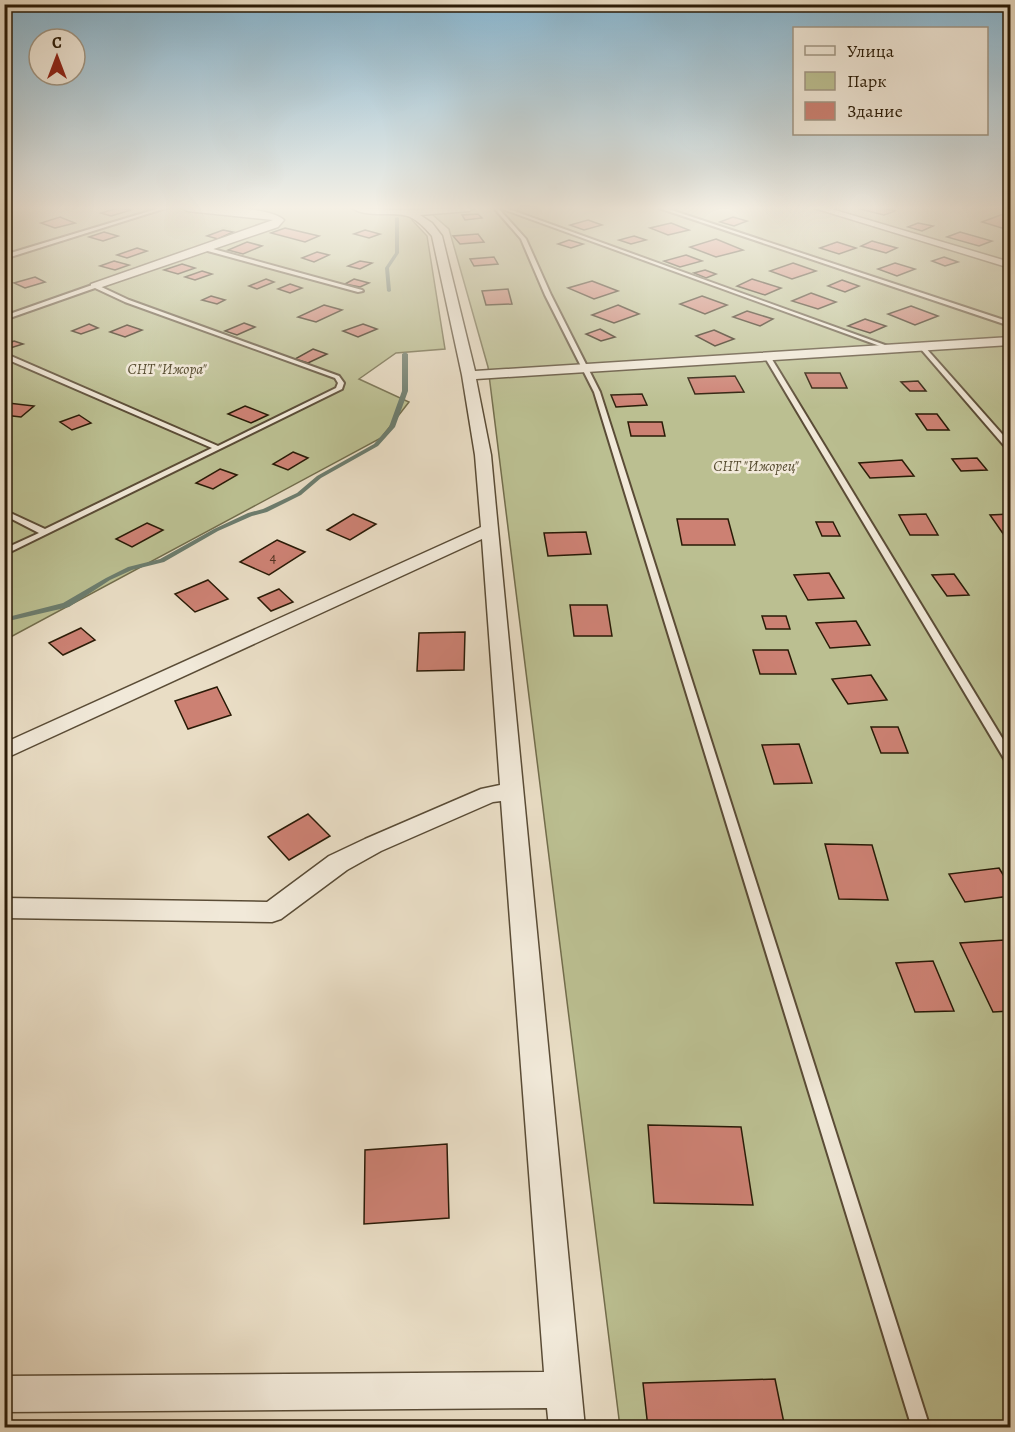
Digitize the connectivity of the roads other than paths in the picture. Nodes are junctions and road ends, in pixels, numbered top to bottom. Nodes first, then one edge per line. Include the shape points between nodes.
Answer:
1 (129, 275) edge
2 (301, 275) edge
3 (446, 275) edge
4 (540, 275) edge
5 (687, 275) edge
6 (863, 275) edge
7 (95, 286) junction
8 (360, 291) dead end
9 (4, 318) edge
10 (1011, 324) edge
11 (1011, 341) edge
12 (922, 347) junction
13 (893, 349) junction
14 (4, 355) edge
15 (767, 356) junction
16 (583, 368) junction
17 (469, 375) junction
18 (1011, 447) edge
19 (217, 448) junction
20 (4, 512) edge
21 (490, 529) junction
22 (46, 533) junction
23 (4, 553) edge
24 (4, 752) edge
25 (1011, 759) edge
26 (512, 791) junction
27 (4, 908) edge
28 (564, 1390) junction
29 (4, 1394) edge
30 (567, 1428) edge
31 (921, 1428) edge

1 - 7 street
2 - 8 lane
3 - 17 street
4 - 16 lane
5 - 13 lane
6 - 10 lane
7 - 9 lane
7 - 19 lane via 337,377 341,383 339,389
11 - 12 street
12 - 13 street
12 - 18 lane
13 - 15 street
14 - 19 lane
15 - 16 street
15 - 25 lane
16 - 17 street
16 - 31 lane via 597,392
17 - 21 street via 483,455
19 - 22 lane
20 - 22 lane
21 - 24 street
21 - 26 street
22 - 23 lane
26 - 27 street via 489,795 373,845 338,863 272,912
26 - 28 street
28 - 29 street
28 - 30 street

